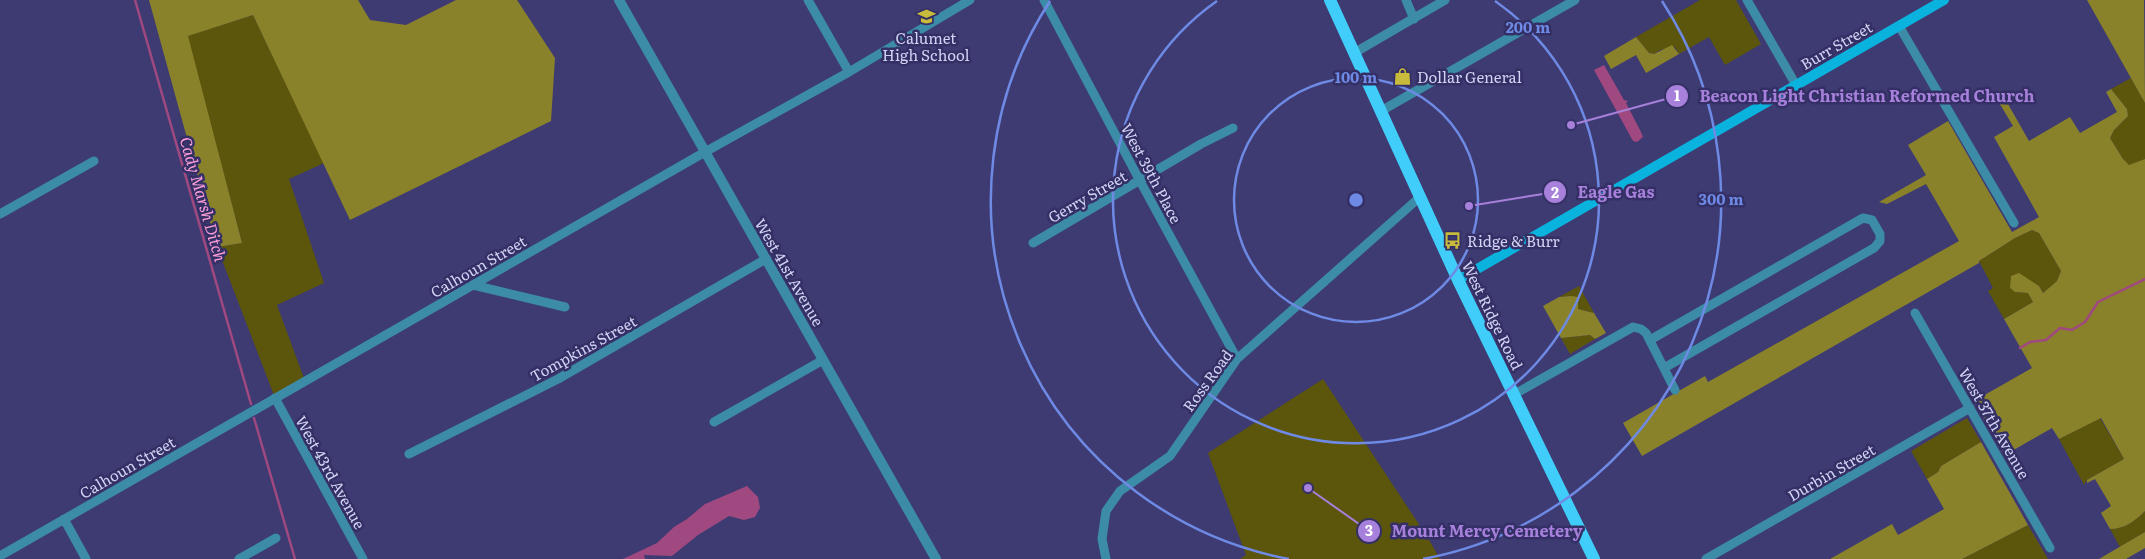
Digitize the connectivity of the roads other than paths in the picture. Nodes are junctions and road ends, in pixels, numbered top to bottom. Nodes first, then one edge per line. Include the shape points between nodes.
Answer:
1 (619, 0) edge
2 (808, 0) edge
3 (970, 0) edge
4 (1044, 0) edge
5 (1330, 0) edge
6 (1406, 0) edge
7 (1445, 0) edge
8 (1575, 0) edge
9 (1747, 0) edge
10 (1944, 0) edge
11 (1414, 18) junction
12 (1899, 26) junction
13 (1354, 53) junction
14 (849, 72) junction
15 (1796, 85) junction
16 (1381, 112) junction
17 (1233, 128) dead end
18 (705, 152) junction
19 (94, 161) dead end
20 (1140, 181) junction
21 (1420, 197) junction
22 (0, 214) edge
23 (2014, 223) dead end
24 (1033, 243) dead end
25 (766, 259) junction
26 (1458, 280) junction
27 (473, 285) junction
28 (565, 306) dead end
29 (1915, 313) dead end
30 (1650, 340) junction
31 (1237, 358) junction
32 (823, 360) junction
33 (1664, 368) junction
34 (1675, 390) dead end
35 (1513, 395) junction
36 (275, 398) junction
37 (1970, 408) junction
38 (714, 422) dead end
39 (409, 454) dead end
40 (64, 519) junction
41 (276, 538) dead end
42 (2050, 548) dead end
43 (0, 556) edge
44 (86, 559) edge
45 (239, 559) edge
46 (364, 559) edge
47 (936, 559) edge
48 (1106, 559) edge
49 (1594, 559) edge
50 (1706, 559) edge

1 - 18 street, West 41st Avenue
2 - 14 street
3 - 14 street, Calhoun Street
4 - 20 street, West 39th Place
5 - 13 main road, West Ridge Road
6 - 11 street
7 - 11 street
8 - 16 street
9 - 15 street
10 - 12 main road, Burr Street
11 - 13 street
12 - 15 main road, Burr Street
12 - 23 street
13 - 16 main road, West Ridge Road
14 - 18 street, Calhoun Street
15 - 26 main road, Burr Street
16 - 21 main road, West Ridge Road
17 - 20 street, Gerry Street
18 - 25 street, West 41st Avenue
18 - 27 street, Calhoun Street
19 - 22 street
20 - 24 street, Gerry Street
20 - 31 street, West 39th Place
21 - 26 main road, West Ridge Road
21 - 31 street, Ross Road
25 - 32 street, West 41st Avenue
25 - 39 street, Tompkins Street via 558,379
26 - 35 main road, West Ridge Road
27 - 28 street
27 - 36 street, Calhoun Street
29 - 37 street, West 37th Avenue
30 - 33 street
30 - 33 street via 1860,219 1870,219 1880,232 1880,241 1874,248
30 - 35 street via 1641,329 1629,328
31 - 48 street, Ross Road via 1170,456 1120,491 1106,511 1102,539
32 - 38 street
32 - 47 street, West 41st Avenue
33 - 34 street
35 - 49 main road, West Ridge Road
36 - 40 street, Calhoun Street
36 - 46 street, West 43rd Avenue
37 - 42 street, West 37th Avenue
37 - 50 street, Durbin Street
40 - 43 street, Calhoun Street
40 - 44 street
41 - 45 street

